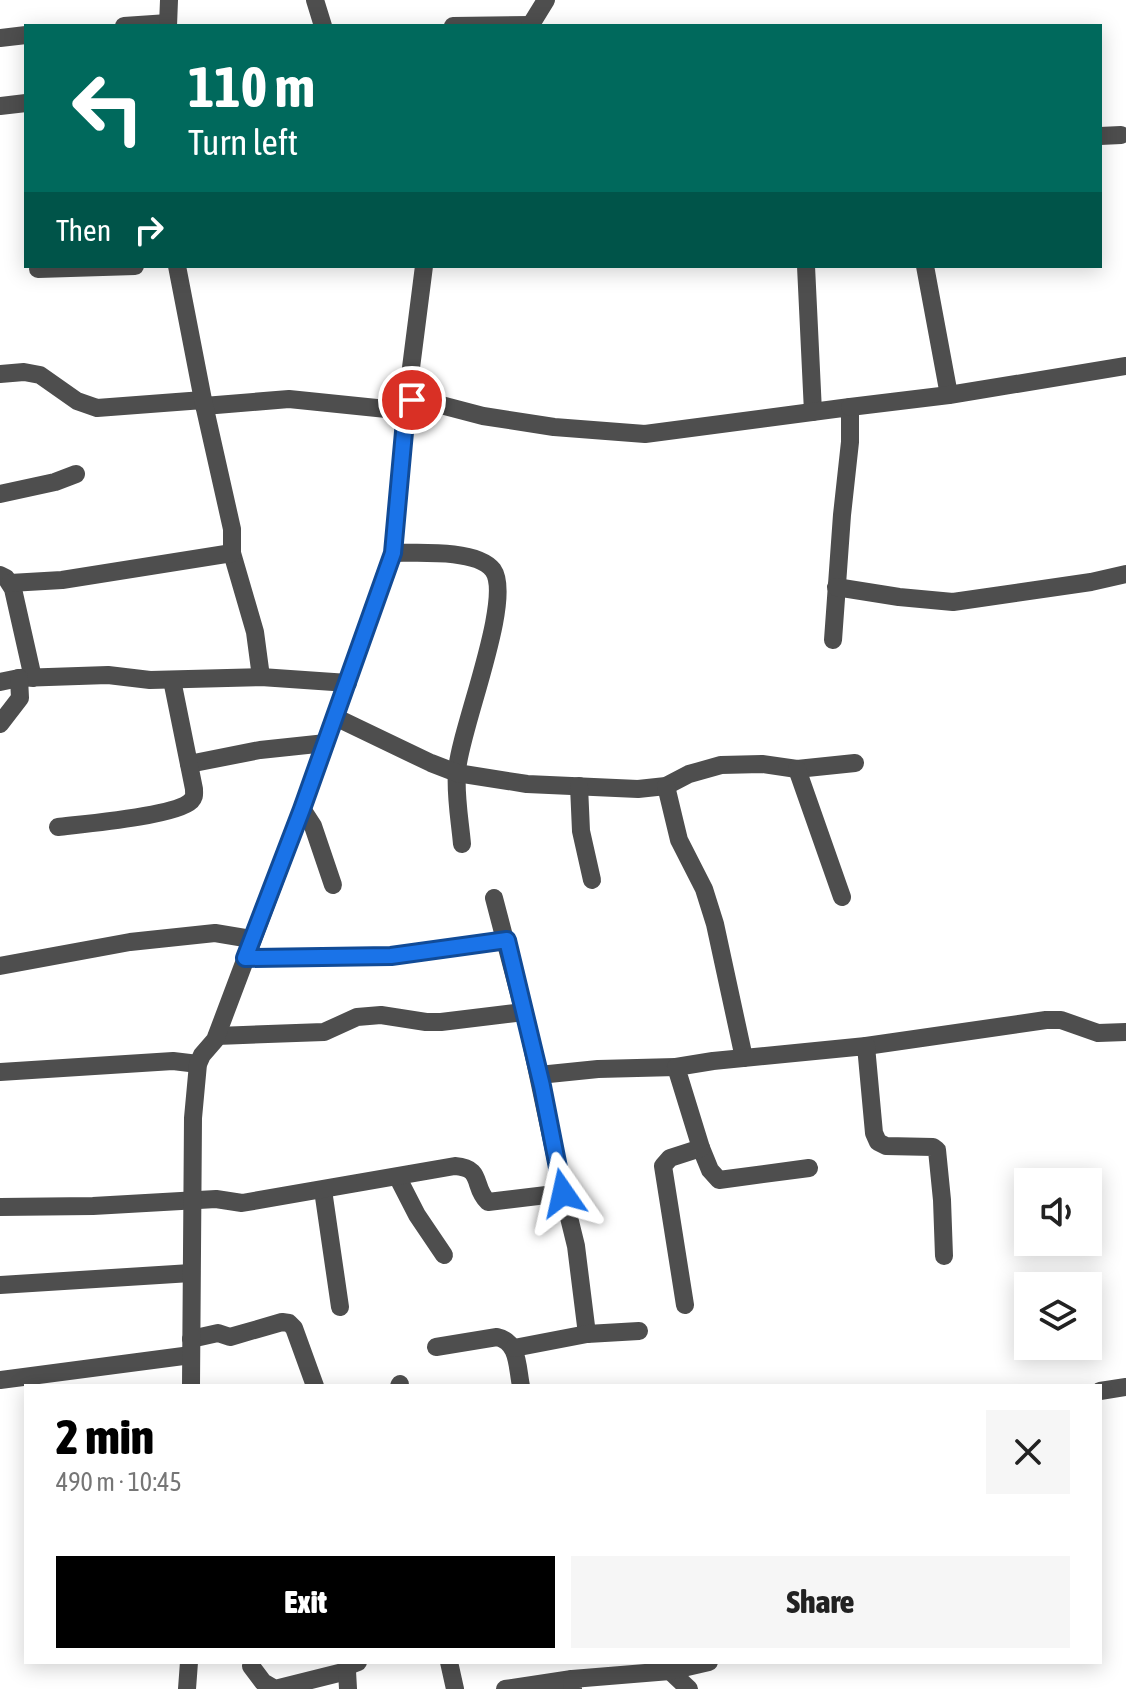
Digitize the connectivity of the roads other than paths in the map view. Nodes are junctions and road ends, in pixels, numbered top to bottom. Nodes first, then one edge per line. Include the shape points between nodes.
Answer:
1 (169, 0) edge
2 (315, 0) edge
3 (546, 0) edge
4 (168, 24) edge
5 (322, 24) edge
6 (531, 24) edge
7 (24, 35) edge
8 (0, 38) edge
9 (24, 103) edge
10 (0, 106) edge
11 (1121, 135) dead end
12 (1102, 136) edge
13 (70, 268) edge
14 (177, 268) edge
15 (424, 268) edge
16 (806, 268) edge
17 (925, 268) edge
18 (38, 269) dead end
19 (1126, 366) edge
20 (0, 374) edge
21 (949, 395) junction
22 (204, 403) junction
23 (406, 405) junction
24 (850, 407) junction
25 (813, 412) junction
26 (76, 474) dead end
27 (0, 494) edge
28 (232, 553) junction
29 (393, 553) junction
30 (1126, 574) edge
31 (5, 579) edge
32 (836, 587) junction
33 (833, 640) dead end
34 (261, 677) junction
35 (26, 678) junction
36 (172, 680) junction
37 (0, 682) edge
38 (348, 683) junction
39 (335, 717) junction
40 (0, 724) edge
41 (326, 743) junction
42 (855, 763) dead end
43 (189, 764) junction
44 (797, 769) junction
45 (457, 773) junction
46 (579, 786) junction
47 (666, 786) junction
48 (302, 809) junction
49 (58, 827) dead end
50 (462, 844) dead end
51 (592, 880) dead end
52 (333, 885) dead end
53 (842, 897) dead end
54 (494, 898) dead end
55 (251, 939) junction
56 (507, 940) junction
57 (245, 958) junction
58 (0, 966) edge
59 (524, 1012) junction
60 (1126, 1032) edge
61 (217, 1036) junction
62 (866, 1046) junction
63 (744, 1058) junction
64 (198, 1064) junction
65 (676, 1067) junction
66 (0, 1072) edge
67 (539, 1075) junction
68 (701, 1148) junction
69 (809, 1168) dead end
70 (398, 1178) junction
71 (323, 1190) junction
72 (563, 1193) junction
73 (192, 1200) junction
74 (0, 1207) edge
75 (444, 1255) dead end
76 (944, 1256) dead end
77 (191, 1273) junction
78 (0, 1285) edge
79 (685, 1305) dead end
80 (340, 1307) dead end
81 (639, 1331) dead end
82 (587, 1334) junction
83 (191, 1347) junction
84 (436, 1347) dead end
85 (514, 1348) junction
86 (0, 1380) edge
87 (191, 1384) edge
88 (314, 1384) edge
89 (521, 1384) edge
90 (1126, 1387) edge
91 (1102, 1391) edge
92 (189, 1664) edge
93 (449, 1664) edge
94 (700, 1664) edge
95 (251, 1666) dead end
96 (670, 1671) junction
97 (351, 1674) edge
98 (573, 1684) edge
99 (187, 1689) edge
100 (455, 1689) edge
101 (505, 1689) edge
102 (689, 1689) edge

1 - 4 street
2 - 5 street
3 - 6 street
7 - 8 street
9 - 10 street
11 - 12 street
13 - 18 street
14 - 22 street
15 - 23 street
16 - 25 street
17 - 21 street
19 - 21 street
20 - 22 street via 40,375 97,408
21 - 24 street
22 - 23 street via 289,399
22 - 28 street via 232,529
23 - 25 street via 554,427 645,434
23 - 29 street
24 - 25 street
24 - 32 street
26 - 27 street
28 - 31 street via 62,580
28 - 34 street via 255,632
29 - 38 street
29 - 45 street via 465,557 485,563 496,575 493,629
30 - 32 street via 953,602
31 - 35 street via 20,613
32 - 33 street
34 - 36 street
34 - 38 street
35 - 36 street via 108,675
35 - 37 street
35 - 40 street via 20,698
36 - 43 street
38 - 39 street
39 - 41 street
39 - 45 street
41 - 43 street
41 - 48 street
42 - 44 street
43 - 49 street via 195,795 180,808
44 - 47 street via 721,765
44 - 53 street
45 - 46 street
45 - 50 street
46 - 47 street
46 - 51 street via 581,831
47 - 63 street via 682,848 701,881 715,924
48 - 52 street via 310,818
48 - 55 street
54 - 56 street
55 - 57 street
55 - 58 street via 215,933 130,942
56 - 57 street via 391,956
56 - 59 street
57 - 61 street
59 - 61 street via 441,1022 381,1015 357,1017 324,1032
59 - 67 street
60 - 62 street via 1098,1033 1046,1020
61 - 64 street
62 - 63 street
62 - 76 street via 876,1139 882,1145 937,1150
63 - 65 street
64 - 66 street via 173,1061
64 - 73 street
65 - 67 street
65 - 68 street
67 - 72 street
68 - 69 street via 719,1180
68 - 79 street via 670,1158 663,1166
70 - 71 street
70 - 72 street via 455,1166 474,1173 488,1202
70 - 75 street
71 - 73 street via 242,1203
71 - 80 street
72 - 82 street
73 - 74 street
73 - 77 street
77 - 78 street
77 - 83 street
81 - 82 street
82 - 85 street
83 - 86 street
83 - 87 street
83 - 88 street via 218,1333 230,1337 289,1323
84 - 85 street via 497,1337
85 - 89 street
90 - 91 street
92 - 99 street
93 - 100 street
94 - 96 street
95 - 97 street via 275,1689
96 - 98 street
96 - 102 street
98 - 101 street

